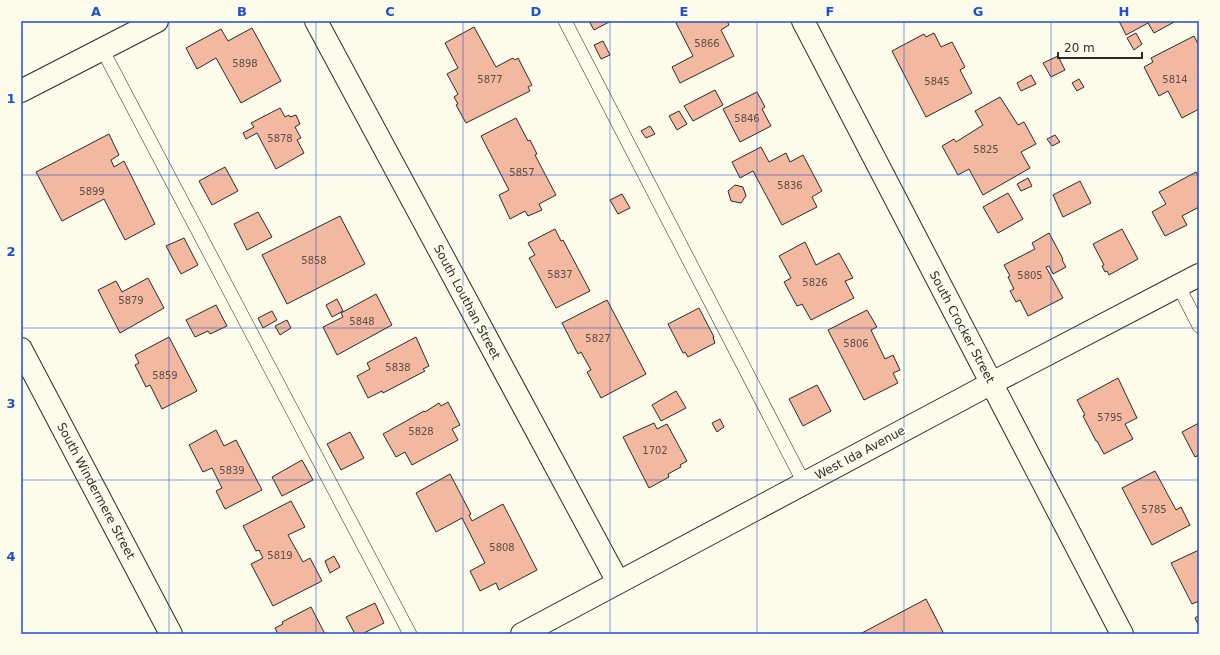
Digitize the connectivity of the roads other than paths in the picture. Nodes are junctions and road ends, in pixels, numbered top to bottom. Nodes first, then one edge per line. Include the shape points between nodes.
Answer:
1 (157, 21) edge
2 (316, 21) edge
3 (565, 21) edge
4 (803, 21) edge
5 (102, 49) junction
6 (21, 91) edge
7 (1199, 274) edge
8 (1178, 285) junction
9 (1199, 326) edge
10 (21, 349) edge
11 (992, 383) junction
12 (804, 483) junction
13 (618, 582) junction
14 (172, 634) edge
15 (410, 634) edge
16 (522, 634) edge
17 (1122, 634) edge

1 - 5 street
2 - 13 street, South Louthan Street
3 - 12 lane
4 - 11 street, South Crocker Street
5 - 6 street
5 - 15 lane
7 - 8 street, West Ida Avenue
8 - 9 lane
8 - 11 street, West Ida Avenue
10 - 14 street, South Windermere Street
11 - 12 street, West Ida Avenue
11 - 17 street, South Crocker Street
12 - 13 street, West Ida Avenue
13 - 16 street, West Ida Avenue

